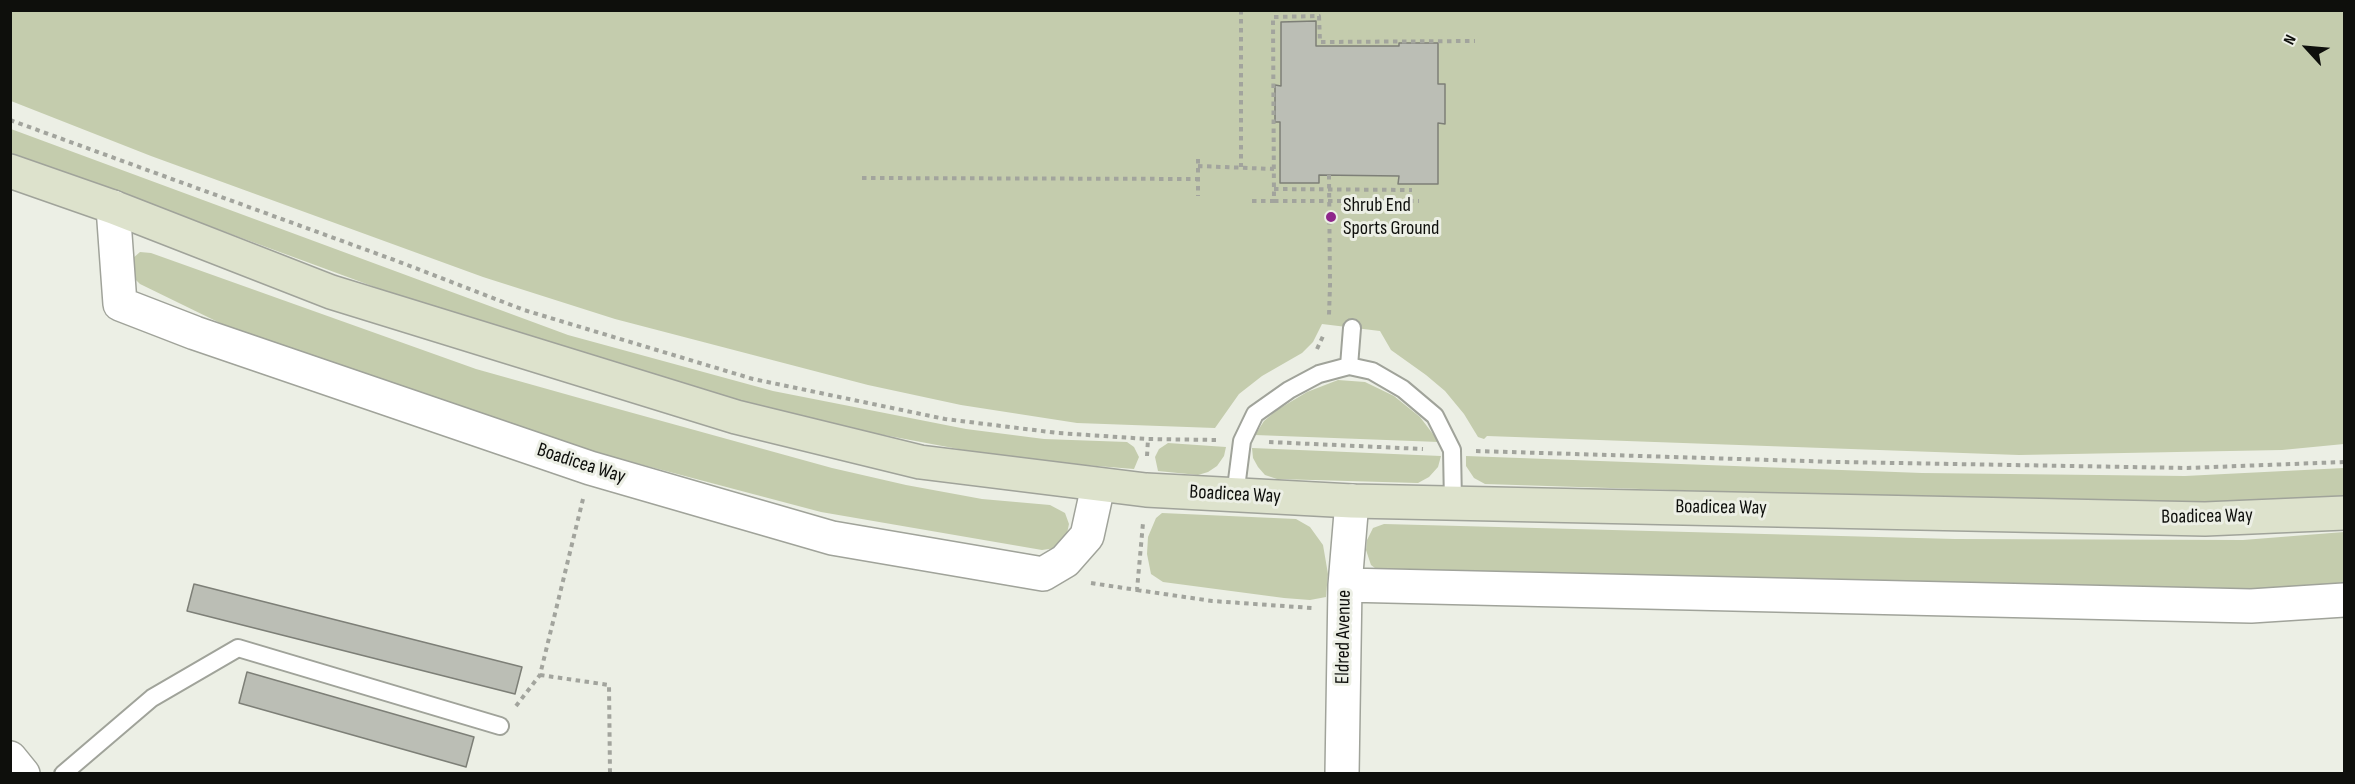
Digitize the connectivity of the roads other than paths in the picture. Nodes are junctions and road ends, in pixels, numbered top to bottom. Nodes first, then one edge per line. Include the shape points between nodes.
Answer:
1 (10, 171) edge
2 (113, 207) junction
3 (1352, 328) dead end
4 (1349, 366) junction
5 (1098, 486) junction
6 (1234, 496) junction
7 (1352, 501) junction
8 (1453, 502) junction
9 (2344, 513) edge
10 (1345, 598) junction
11 (2344, 600) edge
12 (500, 726) road end
13 (10, 759) edge
14 (23, 774) edge
15 (63, 774) edge
16 (1342, 774) edge

1 - 2 street, Boadicea Way
2 - 5 street, Boadicea Way via 331,292 736,417 920,462
2 - 5 street, Boadicea Way via 120,304 590,468 832,538 1043,574 1065,561 1087,536
3 - 4 lane
4 - 6 lane via 1318,374 1255,414 1242,441
4 - 8 lane via 1372,371 1403,389 1435,416 1452,450
5 - 6 street, Boadicea Way
6 - 7 street, Boadicea Way
7 - 8 street, Boadicea Way
7 - 10 street, Eldred Avenue
8 - 9 street, Boadicea Way via 2205,519
10 - 11 street via 2239,606
10 - 16 street, Eldred Avenue
12 - 15 lane via 238,648 152,698
13 - 14 street

